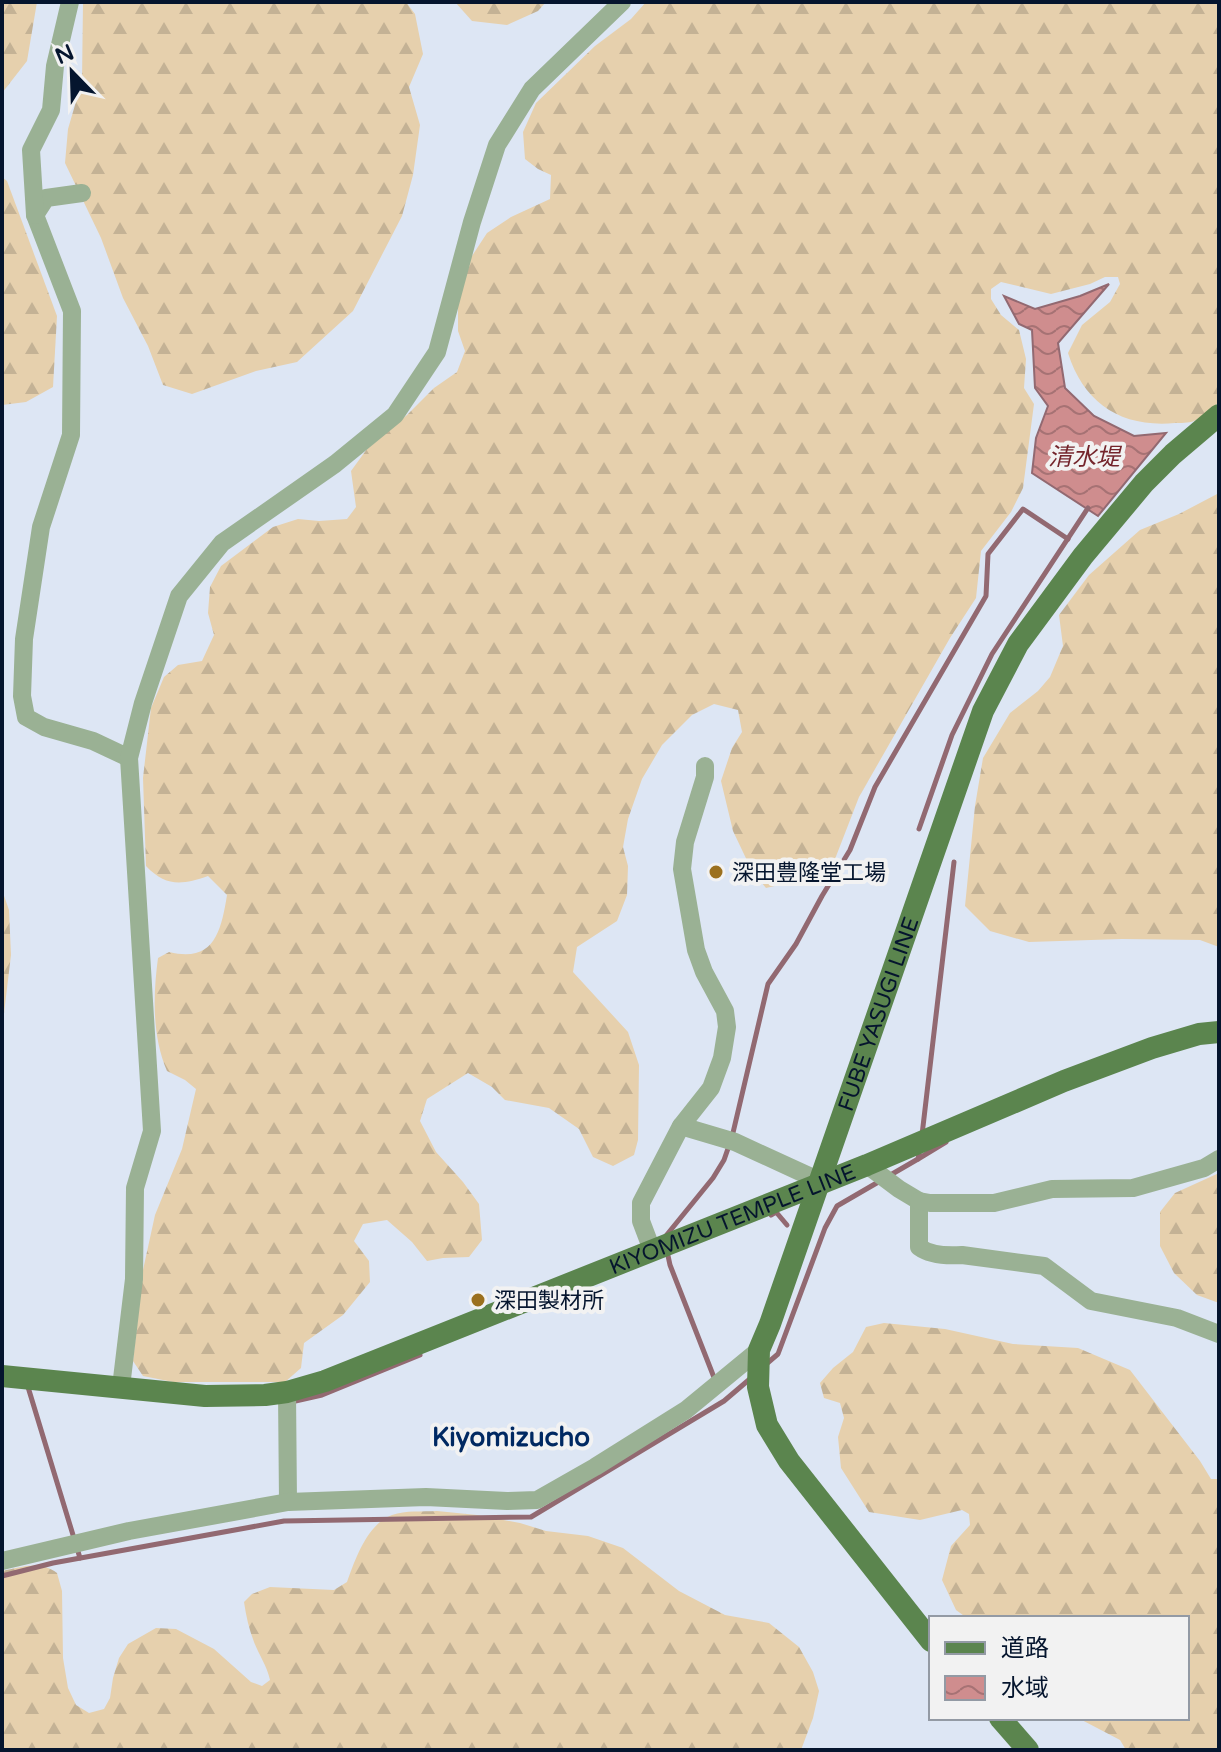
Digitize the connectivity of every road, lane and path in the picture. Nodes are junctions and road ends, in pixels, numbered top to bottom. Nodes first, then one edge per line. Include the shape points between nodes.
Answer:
1 (70, 2) edge
2 (622, 2) edge
3 (82, 193) dead end
4 (35, 215) junction
5 (1219, 415) edge
6 (129, 758) junction
7 (705, 766) dead end
8 (1219, 1032) edge
9 (681, 1126) junction
10 (1219, 1159) edge
11 (867, 1165) junction
12 (817, 1185) junction
13 (919, 1201) junction
14 (652, 1250) junction
15 (1219, 1334) edge
16 (759, 1350) junction
17 (2, 1376) edge
18 (121, 1387) junction
19 (287, 1392) junction
20 (288, 1502) junction
21 (2, 1561) edge
22 (929, 1638) edge
23 (1002, 1720) edge
24 (1028, 1750) edge

1 - 4 street via 51,110 31,150
2 - 6 street via 532,89 497,145 437,352 395,415 222,543 179,596
3 - 4 street via 46,198
4 - 6 street via 72,311 71,435 41,527 24,639 22,696 26,717
5 - 12 main road, FUBE YASUGI LINE via 1144,483 1083,556 1018,644 983,711
6 - 18 street via 152,1131 135,1188 134,1279
7 - 9 street via 682,869 696,950 725,1011 727,1027 711,1088
8 - 11 main road, KIYOMIZU TEMPLE LINE via 1152,1048 1064,1081
9 - 12 street via 735,1142 809,1176
9 - 14 street via 641,1203 641,1221
10 - 13 street via 1133,1188 1052,1189 994,1203
11 - 12 main road, KIYOMIZU TEMPLE LINE
11 - 13 street
12 - 14 main road, KIYOMIZU TEMPLE LINE
12 - 16 main road, FUBE YASUGI LINE
13 - 15 street via 923,1251 1044,1266 1091,1301 1177,1318
14 - 19 main road, KIYOMIZU TEMPLE LINE
16 - 20 street via 686,1410 537,1500
16 - 22 main road, FUBE YASUGI LINE via 758,1387 767,1425 789,1461
17 - 18 main road, KIYOMIZU TEMPLE LINE
18 - 19 main road, KIYOMIZU TEMPLE LINE via 205,1396
19 - 20 street
20 - 21 street
23 - 24 main road

